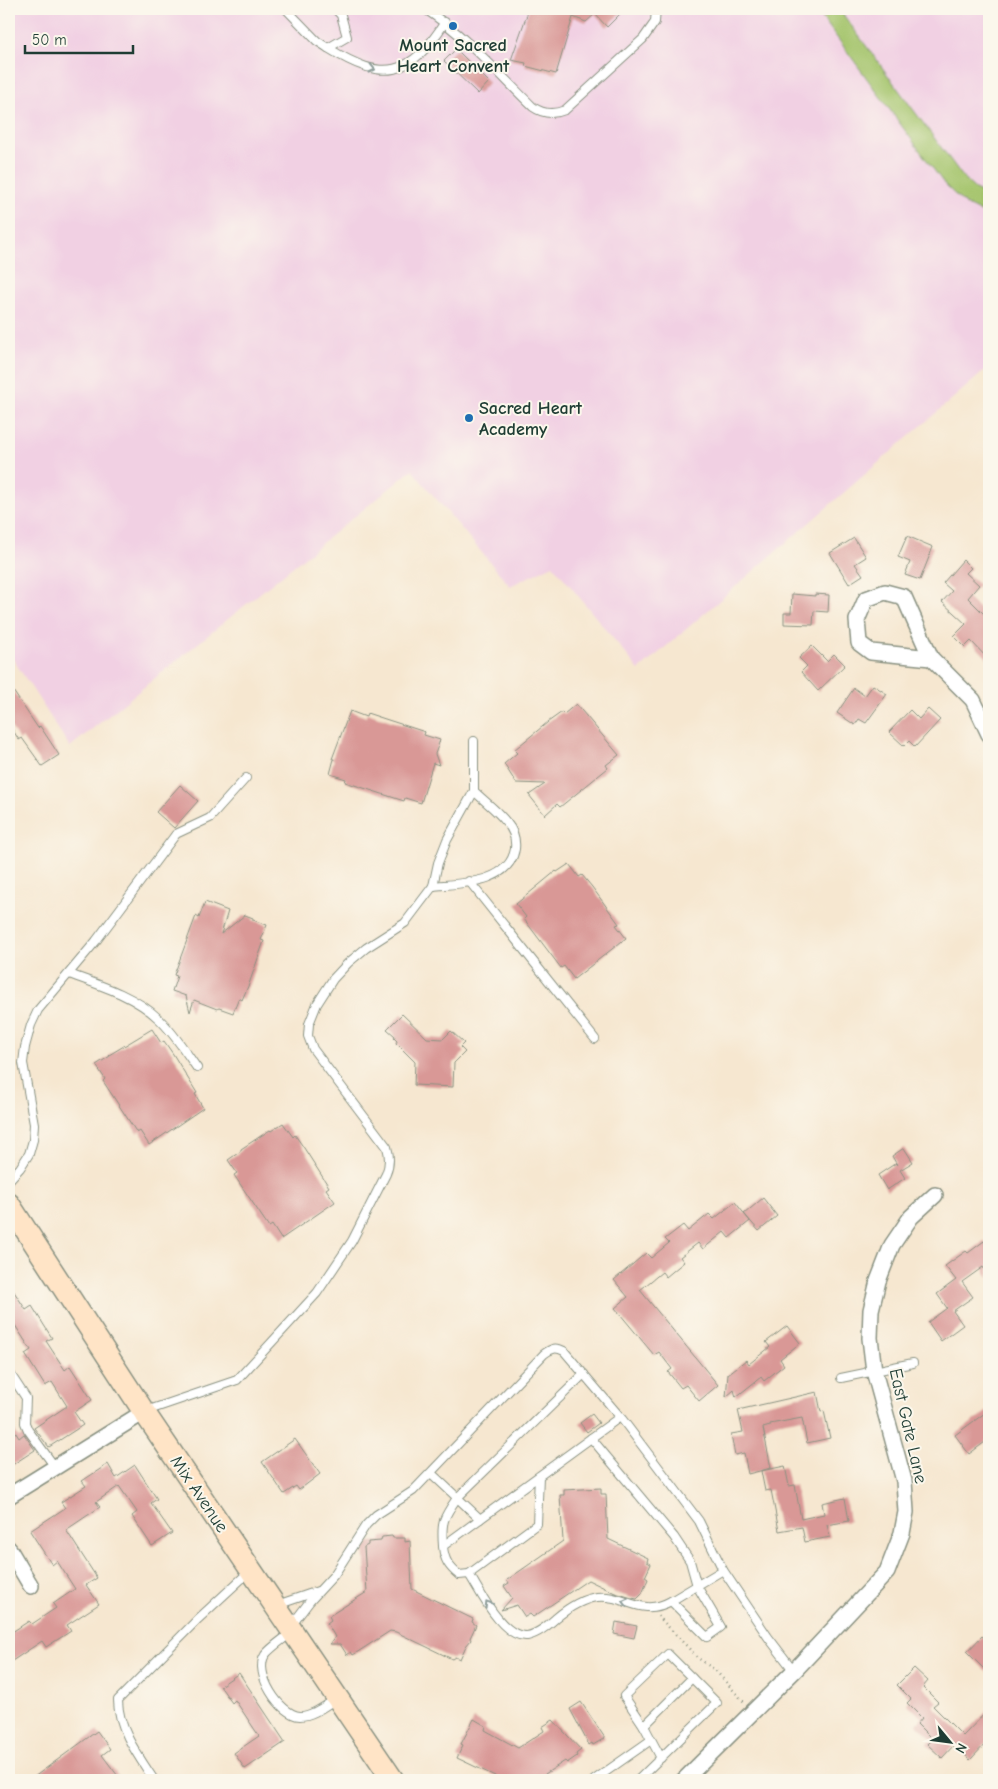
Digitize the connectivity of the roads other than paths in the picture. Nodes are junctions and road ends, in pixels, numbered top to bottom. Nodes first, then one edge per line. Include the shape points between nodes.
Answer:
1 (286, 9) edge
2 (336, 9) edge
3 (425, 9) edge
4 (656, 9) edge
5 (445, 22) junction
6 (328, 48) junction
7 (931, 658) junction
8 (989, 734) edge
9 (474, 741) dead end
10 (246, 778) dead end
11 (474, 791) junction
12 (469, 881) junction
13 (433, 886) junction
14 (69, 974) junction
15 (595, 1039) dead end
16 (197, 1068) dead end
17 (9, 1180) edge
18 (935, 1195) dead end
19 (9, 1204) edge
20 (913, 1363) dead end
21 (874, 1371) junction
22 (9, 1372) edge
23 (584, 1374) junction
24 (841, 1378) dead end
25 (144, 1412) junction
26 (620, 1417) junction
27 (591, 1438) junction
28 (54, 1468) junction
29 (431, 1473) junction
30 (539, 1476) junction
31 (9, 1496) edge
32 (457, 1498) junction
33 (480, 1519) junction
34 (443, 1546) junction
35 (9, 1549) edge
36 (723, 1570) junction
37 (250, 1571) junction
38 (469, 1574) junction
39 (32, 1586) dead end
40 (697, 1586) junction
41 (320, 1590) junction
42 (671, 1601) junction
43 (275, 1606) junction
44 (291, 1630) junction
45 (794, 1671) junction
46 (692, 1678) junction
47 (337, 1698) junction
48 (644, 1726) junction
49 (651, 1740) junction
50 (661, 1758) junction
51 (154, 1780) edge
52 (393, 1780) edge
53 (594, 1780) edge
54 (638, 1780) edge
55 (684, 1780) edge

1 - 6 lane
2 - 6 lane via 347,37
3 - 5 lane
4 - 5 lane via 654,22 643,39 558,113 545,113 532,107
6 -> 5 lane via 363,67 389,71 401,68 418,56
7 - 7 street via 871,652 859,643 857,620 866,598 885,592 904,597
7 - 8 street via 973,700
9 - 11 lane
10 - 14 lane via 210,818 176,834
11 - 12 lane via 508,824 516,842 513,857 506,866 490,877
11 - 13 lane via 447,840
12 - 13 lane
12 - 15 lane
13 - 25 lane via 405,923 366,948 333,979 309,1024 308,1036 313,1049 382,1139 390,1156 389,1167 352,1241 316,1293 237,1380
14 - 16 lane via 103,986 159,1018
14 - 17 lane via 38,1010 30,1025 23,1063 34,1124 33,1140 29,1154
18 - 21 street, East Gate Lane via 911,1217 892,1245 878,1281 871,1310
19 - 25 street, Mix Avenue
20 - 21 lane
21 - 24 lane
21 - 45 street, East Gate Lane via 904,1481 906,1512 902,1533 887,1572
22 - 28 lane via 26,1398 28,1430
23 - 26 lane
23 - 29 lane via 564,1352 551,1348
23 - 32 lane
25 - 28 street
25 - 37 street, Mix Avenue
26 - 27 lane
26 - 36 lane via 699,1521
27 - 30 lane
27 - 40 lane via 674,1537 690,1561
28 - 31 street
29 - 32 lane
29 - 41 lane via 413,1491 366,1525 343,1563
30 - 33 lane
30 - 38 lane via 537,1524
32 - 33 lane
32 - 34 lane via 444,1516
33 - 34 lane
34 - 38 lane via 449,1566 459,1575
35 - 39 street
36 - 40 lane
36 - 45 lane
37 - 43 street, Mix Avenue
37 - 51 lane via 118,1700 118,1712 125,1730
42 -> 38 lane via 660,1608 646,1608 597,1597 570,1607 543,1629 529,1636 520,1636 499,1620
40 - 42 lane
40 - 42 lane via 721,1627 707,1637
41 - 43 lane
41 - 44 lane
43 - 44 street, Mix Avenue
44 - 47 street, Mix Avenue
44 - 47 lane via 265,1655 262,1666 273,1696 282,1708 301,1716
45 - 55 street, East Gate Lane
46 - 48 lane
46 - 48 lane via 668,1654 624,1696
46 - 50 lane via 717,1702
47 - 52 street, Mix Avenue
48 - 49 lane
49 - 50 lane
49 - 53 lane
50 - 54 lane

